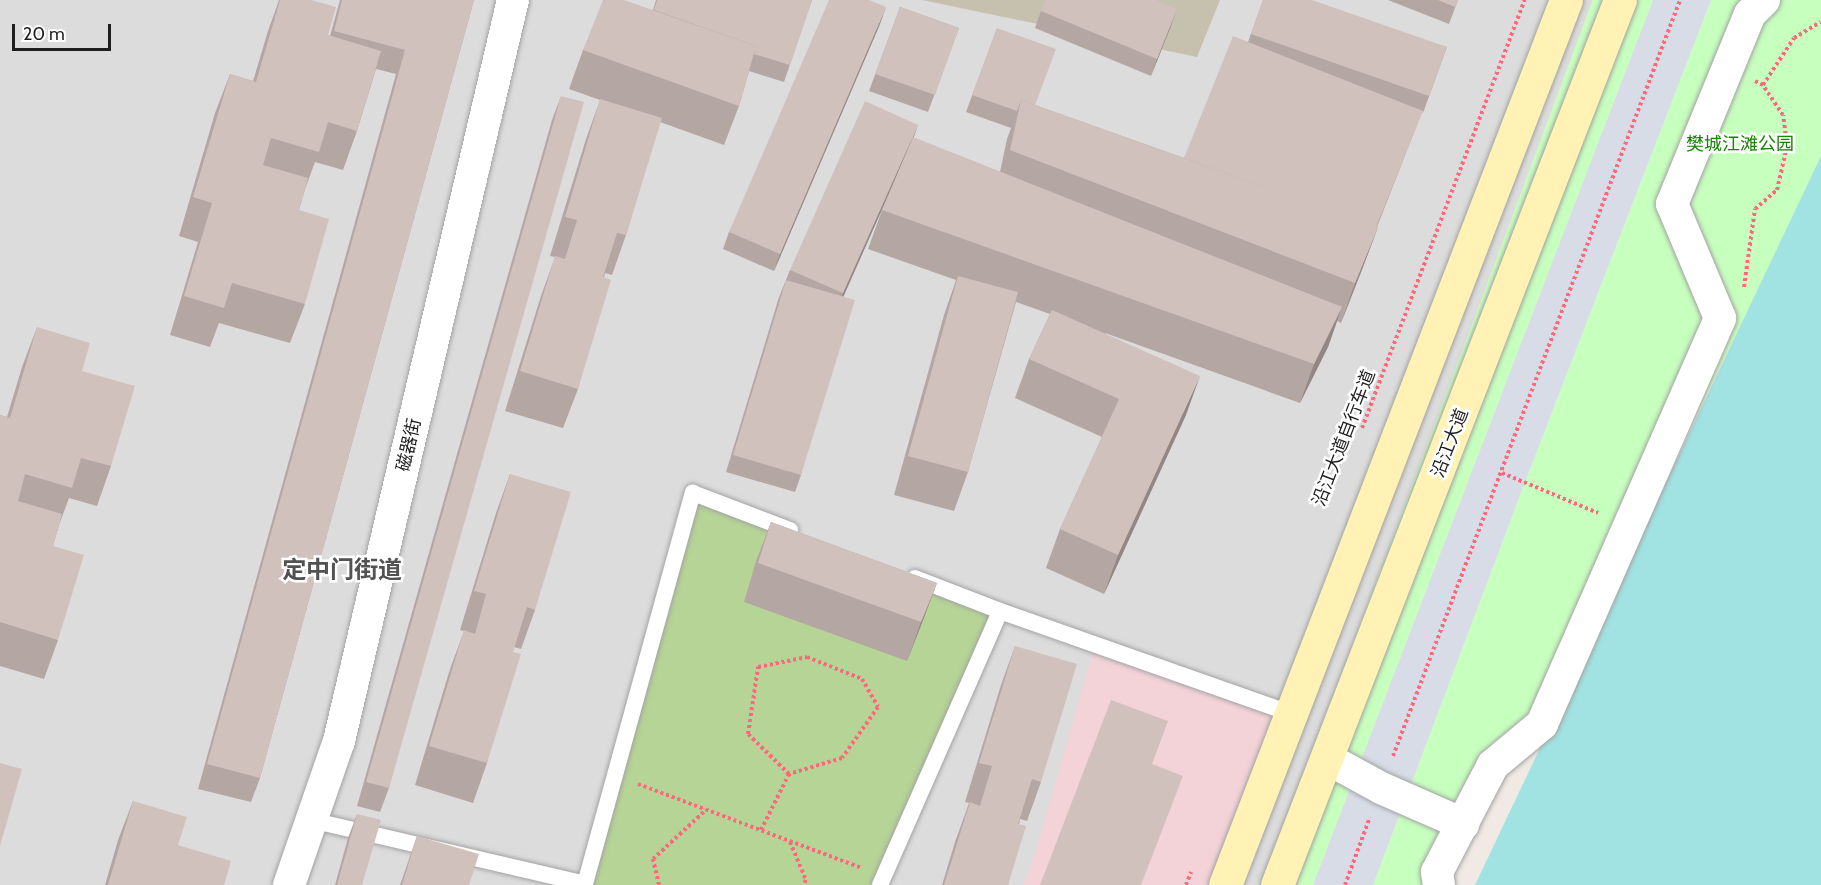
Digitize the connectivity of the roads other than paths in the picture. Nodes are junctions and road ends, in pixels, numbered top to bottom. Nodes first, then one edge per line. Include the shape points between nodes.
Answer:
1 (513, 0) edge
2 (1566, 0) edge
3 (1620, 0) edge
4 (1764, 0) edge
5 (803, 535) edge
6 (901, 573) edge
7 (1000, 611) junction
8 (1292, 714) junction
9 (1328, 759) junction
10 (311, 820) junction
11 (1463, 824) junction
12 (881, 881) edge
13 (289, 885) edge
14 (585, 885) edge
15 (1225, 885) edge
16 (1277, 885) edge
17 (1439, 885) edge

1 - 10 street, 磁器街 via 341,730
2 - 8 main road
3 - 9 main road, 沿江大道
4 - 11 street via 1750,14 1672,204 1720,318 1542,724 1493,765
5 - 14 lane via 693,493
6 - 7 lane
7 - 8 lane
7 - 12 lane
8 - 15 main road
9 - 11 street via 1380,788
9 - 16 main road, 沿江大道
10 - 13 street, 磁器街
10 - 14 lane
11 - 17 street via 1437,872

